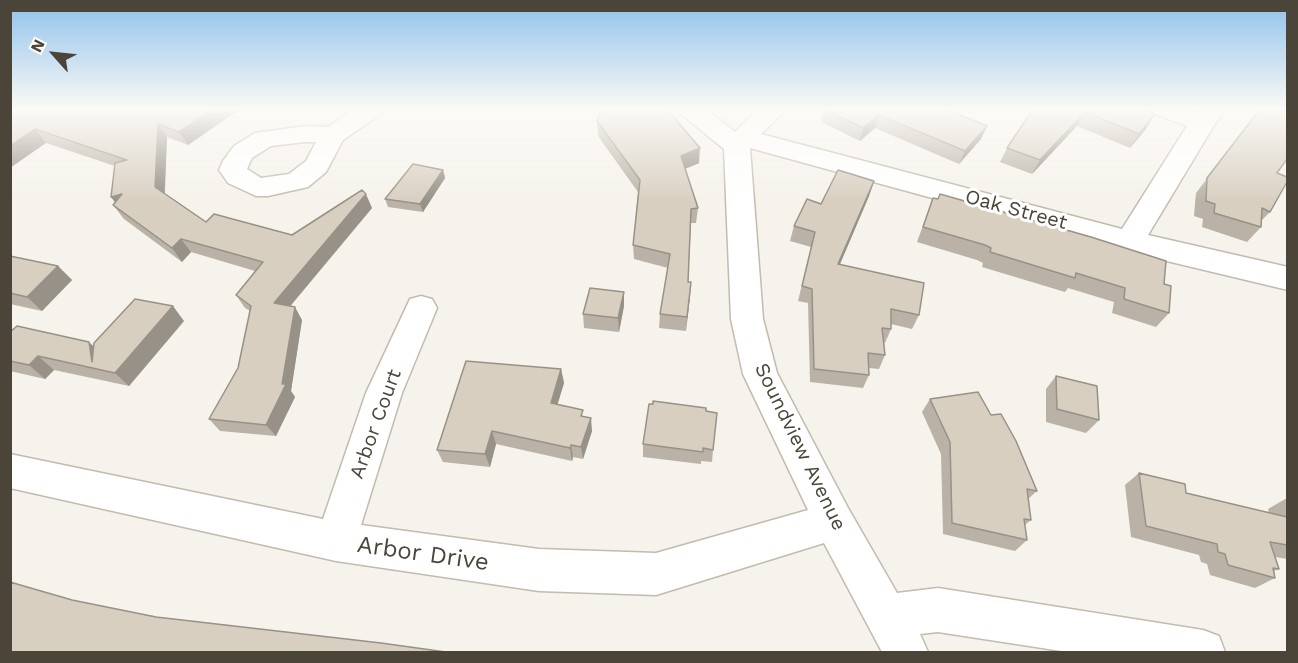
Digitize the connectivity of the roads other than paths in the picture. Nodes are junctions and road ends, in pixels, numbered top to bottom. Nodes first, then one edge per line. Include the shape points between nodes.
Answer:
1 (739, 140) edge
2 (1193, 140) edge
3 (742, 142) junction
4 (1129, 241) junction
5 (1287, 279) edge
6 (421, 308) dead end
7 (10, 471) edge
8 (834, 521) junction
9 (336, 541) junction
10 (885, 616) junction
11 (906, 652) edge
12 (1203, 652) edge

1 - 3 street
2 - 4 street
3 - 4 street, Oak Street
3 - 8 street, Soundview Avenue via 747,319 760,374
4 - 5 street, Oak Street
6 - 9 street, Arbor Court via 384,393
7 - 9 street, Arbor Drive
8 - 9 street, Arbor Drive via 656,574 539,570
8 - 10 street, Soundview Avenue
10 - 11 street, Soundview Avenue
10 - 12 street via 938,610

